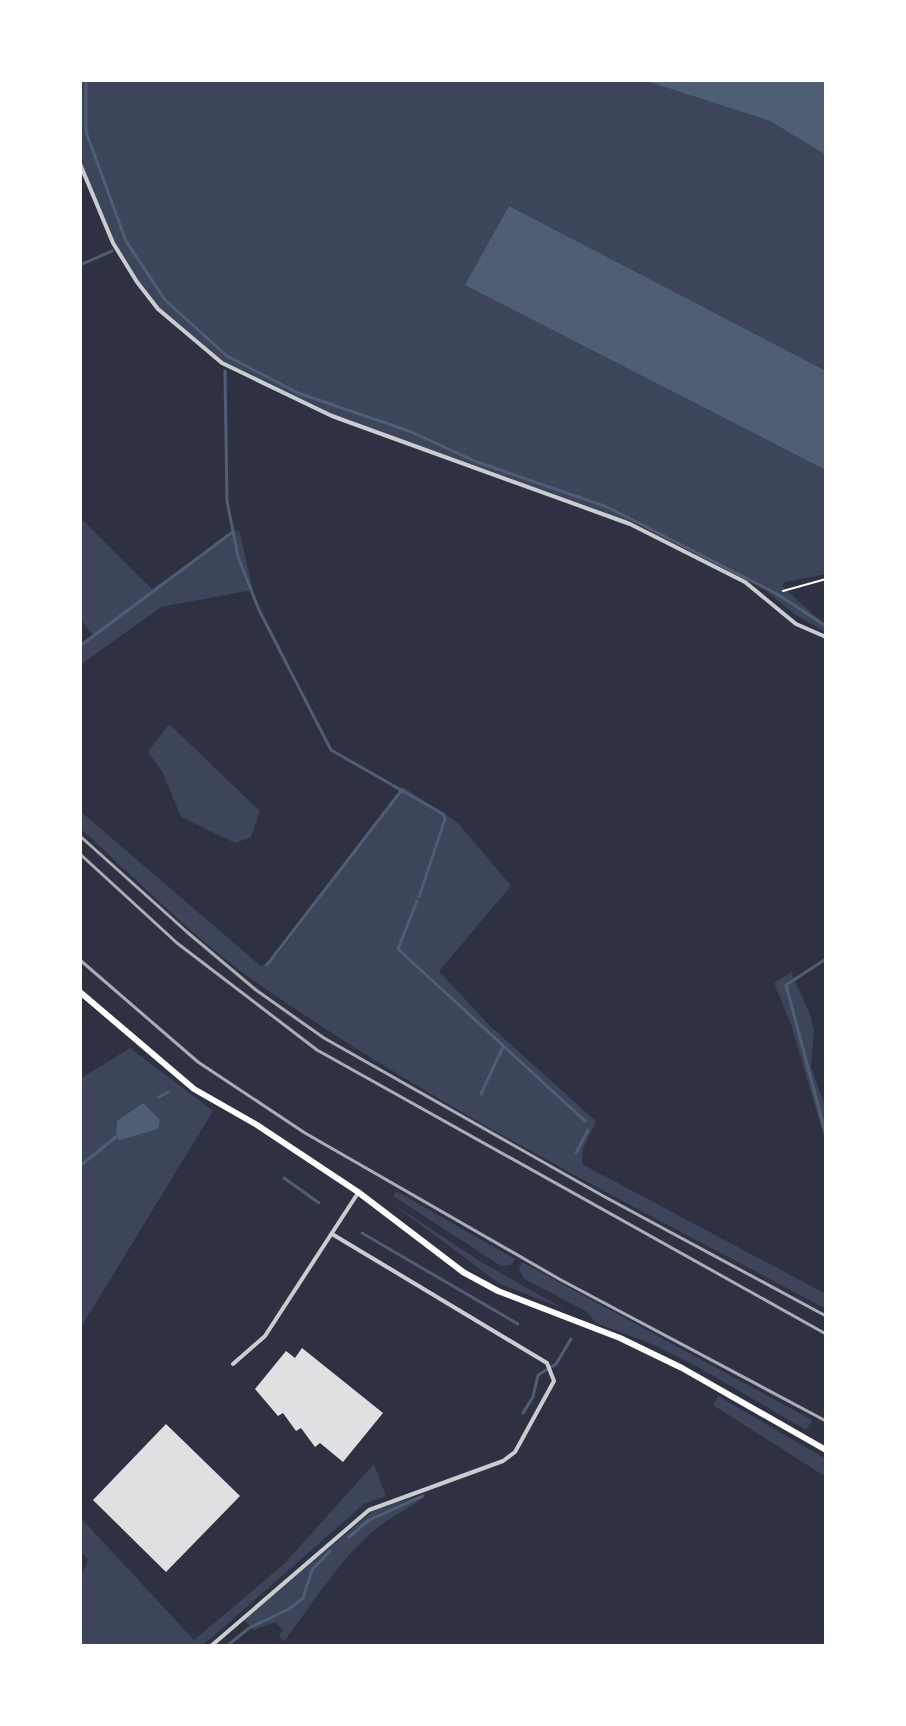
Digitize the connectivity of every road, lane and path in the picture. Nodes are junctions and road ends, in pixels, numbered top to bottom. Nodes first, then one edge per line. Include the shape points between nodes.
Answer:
1 (80, 164) edge
2 (826, 579) edge
3 (783, 591) dead end
4 (826, 637) edge
5 (80, 992) edge
6 (358, 1192) junction
7 (332, 1234) junction
8 (233, 1364) dead end
9 (826, 1450) edge
10 (211, 1646) edge

1 - 4 street via 113,243 137,282 158,309 222,363 332,416 630,524 745,582 796,624
2 - 3 path
5 - 6 main road via 194,1089
6 - 7 street
6 - 9 main road via 463,1272 647,1350
7 - 8 street via 265,1336
7 - 10 street via 547,1363 554,1381 515,1452 489,1467 369,1510

